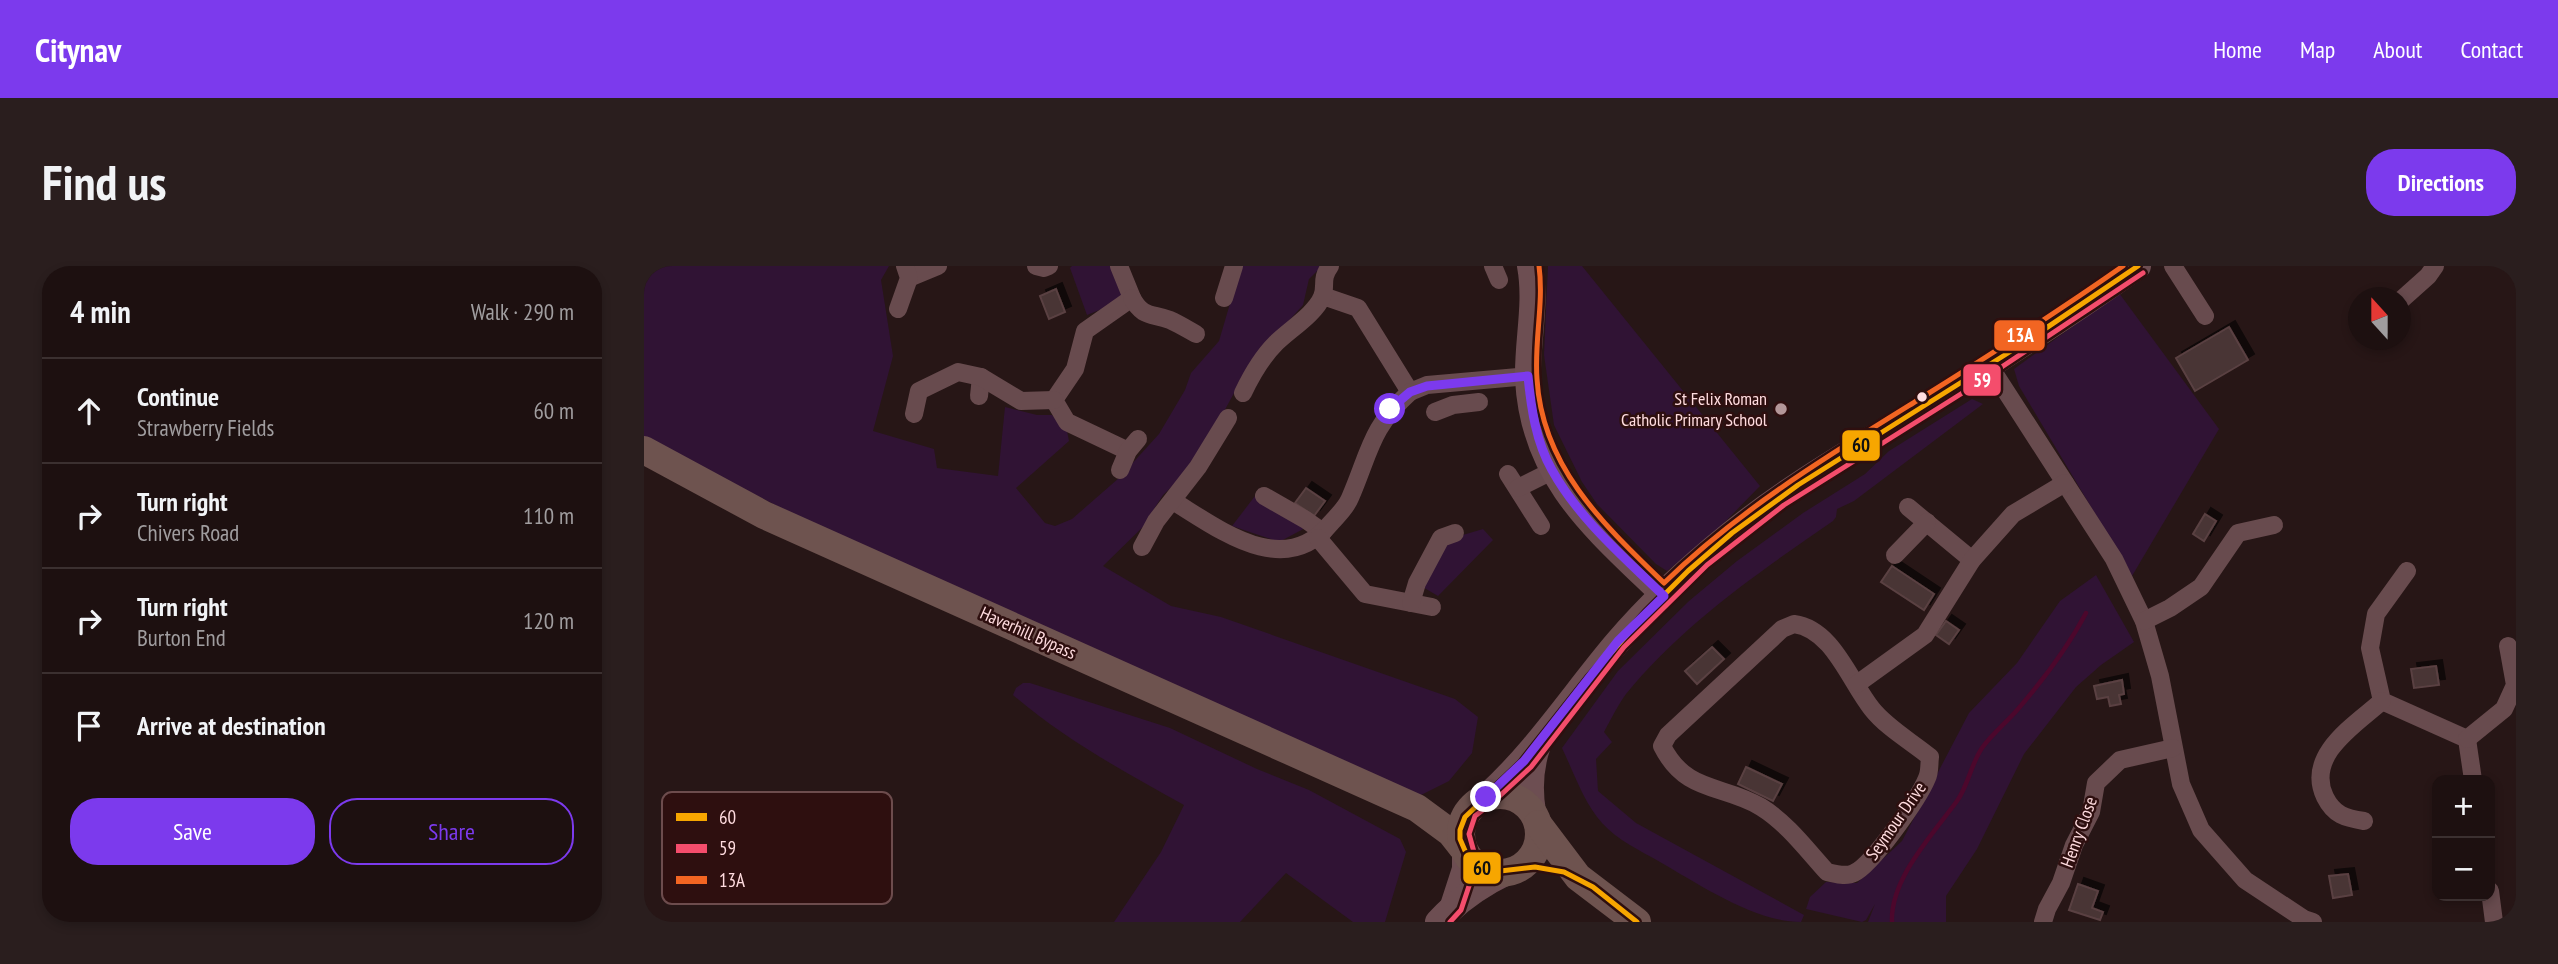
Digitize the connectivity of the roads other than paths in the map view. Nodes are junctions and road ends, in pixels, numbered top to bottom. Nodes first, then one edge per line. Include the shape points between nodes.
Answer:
1 (938, 266) edge
2 (1036, 266) edge
3 (1049, 266) edge
4 (1119, 266) edge
5 (1234, 266) edge
6 (1530, 266) edge
7 (2138, 266) edge
8 (2173, 266) edge
9 (2435, 266) edge
10 (1327, 270) edge
11 (907, 272) edge
12 (2411, 291) edge
13 (1323, 296) junction
14 (1132, 298) junction
15 (1224, 298) dead end
16 (898, 309) dead end
17 (2205, 316) dead end
18 (1196, 334) dead end
19 (1989, 365) junction
20 (1528, 376) junction
21 (981, 377) junction
22 (1451, 383) junction
23 (1410, 392) junction
24 (1243, 393) dead end
25 (979, 396) dead end
26 (1054, 400) junction
27 (1479, 402) dead end
28 (1453, 405) junction
29 (1435, 412) dead end
30 (914, 414) dead end
31 (1228, 418) dead end
32 (644, 450) edge
33 (1121, 470) dead end
34 (1552, 471) junction
35 (2065, 483) junction
36 (1264, 496) dead end
37 (1173, 501) junction
38 (1908, 506) dead end
39 (1927, 522) junction
40 (1541, 526) dead end
41 (2274, 526) dead end
42 (1455, 533) dead end
43 (1321, 535) junction
44 (1142, 547) dead end
45 (1895, 555) dead end
46 (1972, 560) junction
47 (2407, 571) dead end
48 (1664, 596) junction
49 (1411, 603) junction
50 (1432, 607) dead end
51 (2144, 621) junction
52 (2508, 646) dead end
53 (1857, 684) junction
54 (2382, 701) junction
55 (2467, 739) junction
56 (1539, 744) junction
57 (2173, 748) junction
58 (2472, 775) edge
59 (1482, 799) junction
60 (1418, 807) junction
61 (1535, 818) junction
62 (2364, 821) dead end
63 (1464, 850) junction
64 (1513, 870) junction
65 (1578, 877) junction
66 (2491, 901) edge
67 (1446, 914) edge
68 (2306, 921) edge
69 (1637, 922) edge
70 (2043, 922) edge
71 (2494, 922) edge

1 - 11 street
2 - 3 street
4 - 14 street
5 - 15 street
6 - 20 street via 1533,300
7 - 19 street
8 - 17 street
9 - 12 street
10 - 13 street
11 - 16 street
13 - 23 street via 1358,308
13 - 24 street via 1257,365
14 - 18 street via 1147,315
14 - 26 street via 1085,331 1075,369
19 - 35 street
19 - 48 street via 1779,498 1722,541
20 - 22 street
20 - 34 street via 1531,410
21 - 25 street
21 - 26 street via 1021,401
21 - 30 street via 958,372 919,391
22 - 23 street
22 - 28 street
23 - 43 street via 1390,409 1374,433 1349,502
26 - 33 street via 1067,422 1133,445
27 - 28 street
28 - 29 street
31 - 37 street
32 - 60 main road, Haverhill Bypass via 764,515
34 - 40 street via 1513,481
34 - 48 street via 1594,527
35 - 46 street via 2013,514
35 - 51 street via 2114,559
36 - 43 street
37 - 43 street via 1233,538 1275,551
37 - 44 street
38 - 39 street
39 - 45 street
39 - 46 street
41 - 51 street via 2238,533 2201,587
42 - 49 street via 1441,538
43 - 49 street via 1365,594
46 - 53 street via 1925,635
47 - 54 street via 2376,614 2370,648
48 - 56 street via 1618,641
49 - 50 street
51 - 57 street
52 - 55 street via 2515,685 2504,709
53 - 53 street, Seymour Drive via 1872,709 1930,757 1927,778 1894,830 1853,874 1827,872 1759,806 1689,780 1662,746 1782,629 1794,624 1821,635
54 - 55 street
54 - 62 street via 2331,747 2320,768 2321,789 2330,806 2342,817
55 - 58 street
56 - 59 street
56 - 61 street via 1531,772
57 - 68 street via 2181,784 2201,830 2245,880
57 - 70 street, Henry Close via 2120,760 2096,783 2091,812
59 - 60 main road, Haverhill Bypass
59 - 61 main road via 1512,796
59 - 63 main road via 1462,821
60 - 63 main road, Haverhill Bypass via 1451,833
61 - 64 main road via 1536,849
61 - 65 main road
63 - 64 main road via 1483,869 1495,873
63 - 67 street via 1465,869
64 - 65 main road via 1546,867
64 - 67 street via 1479,887
65 - 69 main road
66 - 71 street

